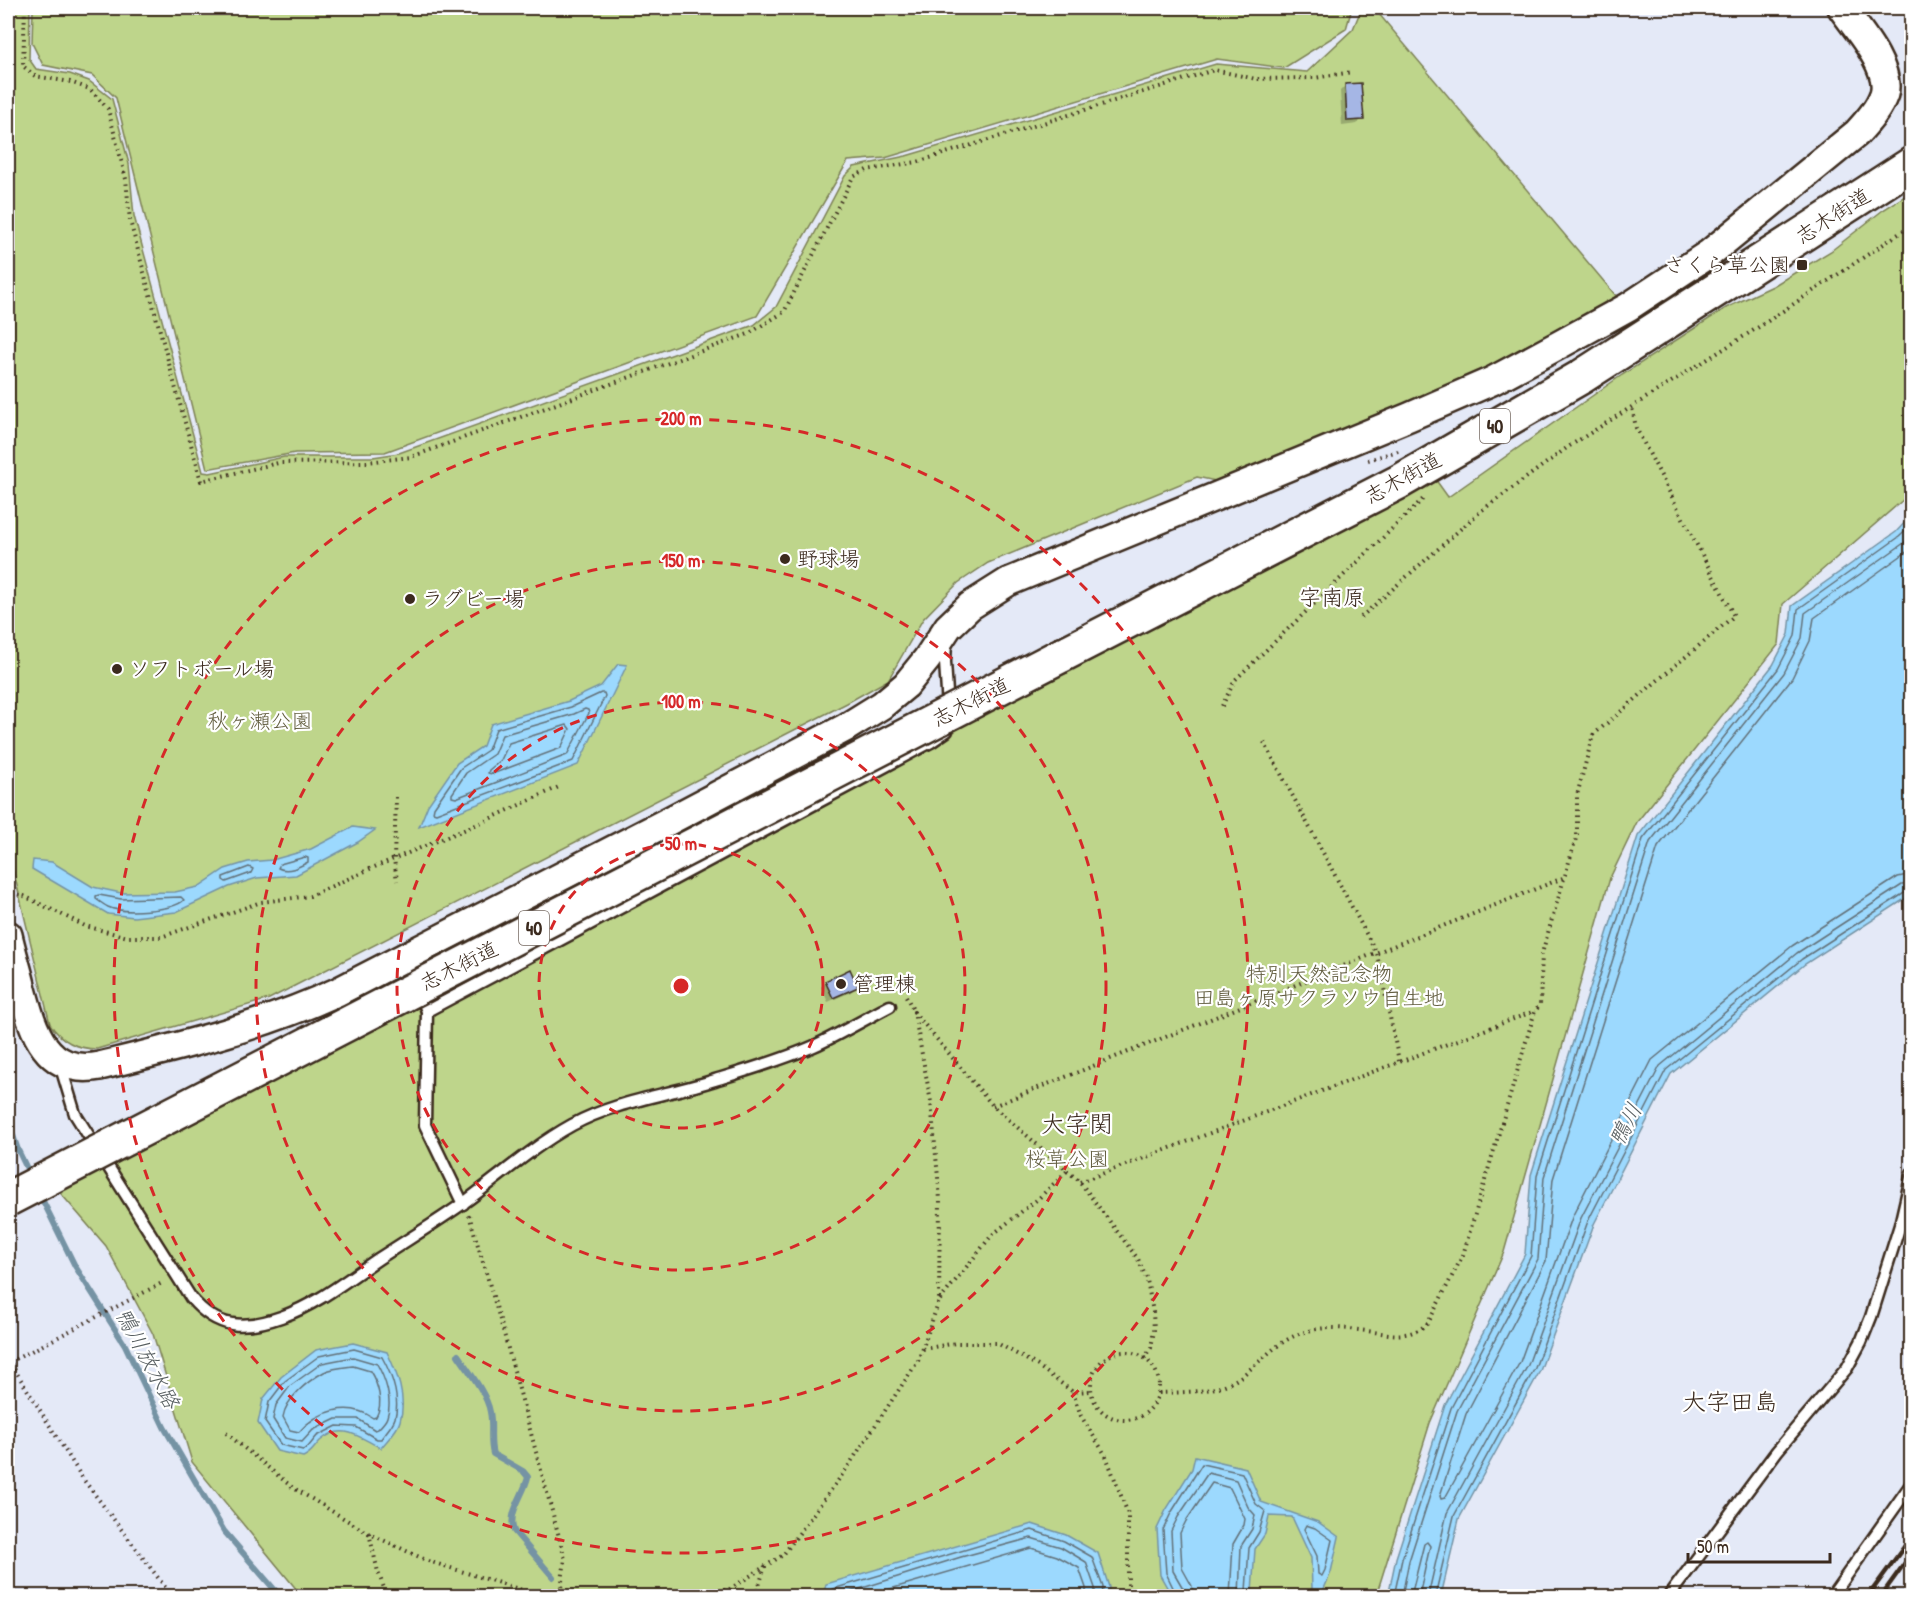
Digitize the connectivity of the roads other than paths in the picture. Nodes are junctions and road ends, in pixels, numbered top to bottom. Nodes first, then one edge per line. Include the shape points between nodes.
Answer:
1 (1842, 8) edge
2 (1911, 164) edge
3 (948, 627) junction
4 (8, 935) edge
5 (405, 956) junction
6 (890, 1006) dead end
7 (427, 1011) junction
8 (59, 1061) junction
9 (1911, 1173) edge
10 (8, 1199) edge
11 (463, 1204) junction
12 (1911, 1484) edge
13 (1669, 1596) edge
14 (1832, 1596) edge

1 - 3 street via 1880,66 1885,86 1880,103 1857,133 1710,252 1628,307 1492,381 1008,582 980,599
2 - 10 main road, 志木街道 / 40, bridge via 1581,377 1399,482
3 - 5 street via 906,685 873,711
3 - 7 lane via 945,662 950,729
4 - 8 street via 33,1027 44,1047
5 - 7 lane
5 - 8 street via 309,1005 248,1027 100,1066 78,1068
6 - 11 lane via 794,1054 581,1121
7 - 11 lane via 425,1125
8 - 11 lane via 75,1114 175,1276 202,1310 228,1324 253,1325 296,1311
9 - 13 lane via 1900,1225 1871,1317 1847,1368 1777,1451
12 - 14 lane

